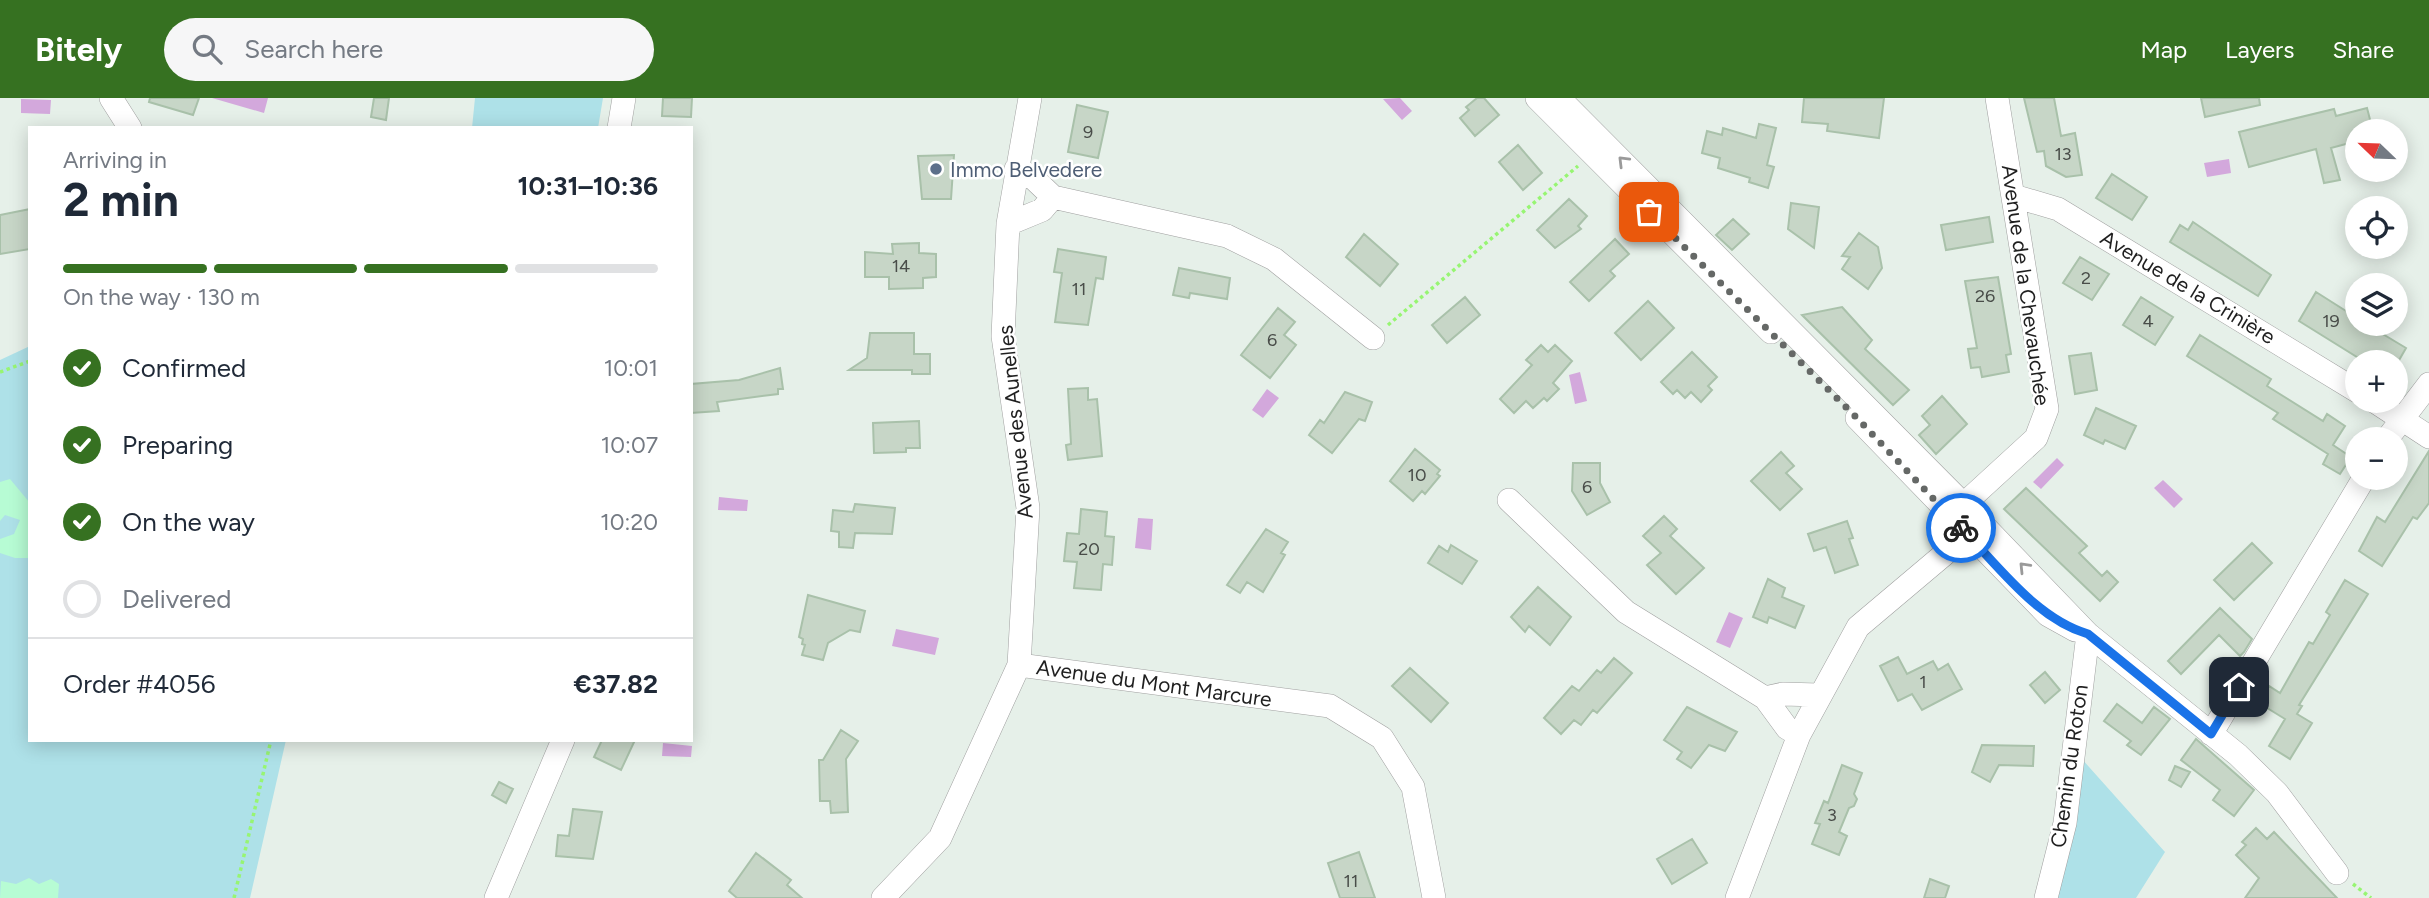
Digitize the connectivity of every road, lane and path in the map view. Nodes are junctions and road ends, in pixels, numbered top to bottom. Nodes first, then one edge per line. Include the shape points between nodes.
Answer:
1 (111, 98) edge
2 (624, 98) edge
3 (1030, 98) edge
4 (1537, 98) edge
5 (1559, 98) edge
6 (1997, 98) edge
7 (129, 126) edge
8 (619, 126) edge
9 (1591, 155) junction
10 (1016, 169) junction
11 (2014, 196) junction
12 (1054, 197) junction
13 (1008, 224) junction
14 (1373, 338) joint
15 (28, 362) edge
16 (0, 372) edge
17 (2345, 384) edge
18 (2429, 384) edge
19 (2394, 413) edge
20 (2402, 418) junction
21 (2396, 427) edge
22 (2429, 437) edge
23 (2357, 490) edge
24 (1510, 500) dead end
25 (1957, 511) junction
26 (1975, 529) junction
27 (2088, 634) junction
28 (1019, 665) junction
29 (1818, 695) junction
30 (1765, 698) junction
31 (2211, 734) junction
32 (1799, 735) junction
33 (271, 742) edge
34 (562, 742) edge
35 (2337, 873) dead end
36 (234, 898) edge
37 (496, 898) edge
38 (883, 898) edge
39 (1434, 898) edge
40 (1737, 898) edge
41 (2046, 898) edge

1 - 7 street
2 - 8 street
3 - 10 street, Avenue des Aunelles
4 - 9 street
25 -> 5 street
6 - 11 street, Avenue de la Chevauchée
9 - 14 path
9 - 25 street
10 - 12 street
10 - 13 street, Avenue des Aunelles
11 - 17 street, Avenue de la Crinière via 2058,209
11 - 25 street, Avenue de la Chevauchée via 2047,409 2036,438
12 - 13 street via 1042,210
12 - 14 street via 1227,236 1275,259
13 - 28 street, Avenue des Aunelles via 1003,336 1028,508
15 - 16 path
18 - 20 street
19 - 20 street
20 - 21 street
20 - 22 street
23 - 31 street
24 - 30 street via 1626,612
25 - 26 street
26 - 27 street
26 - 29 street via 1858,626
27 - 31 street
27 - 41 street, Chemin du Roton via 2065,823
28 - 38 street, Avenue du Mont Marcure via 940,838
28 - 39 street, Avenue du Mont Marcure via 1330,706 1382,738 1413,787
29 - 30 street
29 - 32 street
30 - 32 street via 1787,728
31 - 35 street via 2277,793
32 - 40 street
33 - 36 path
34 - 37 street

